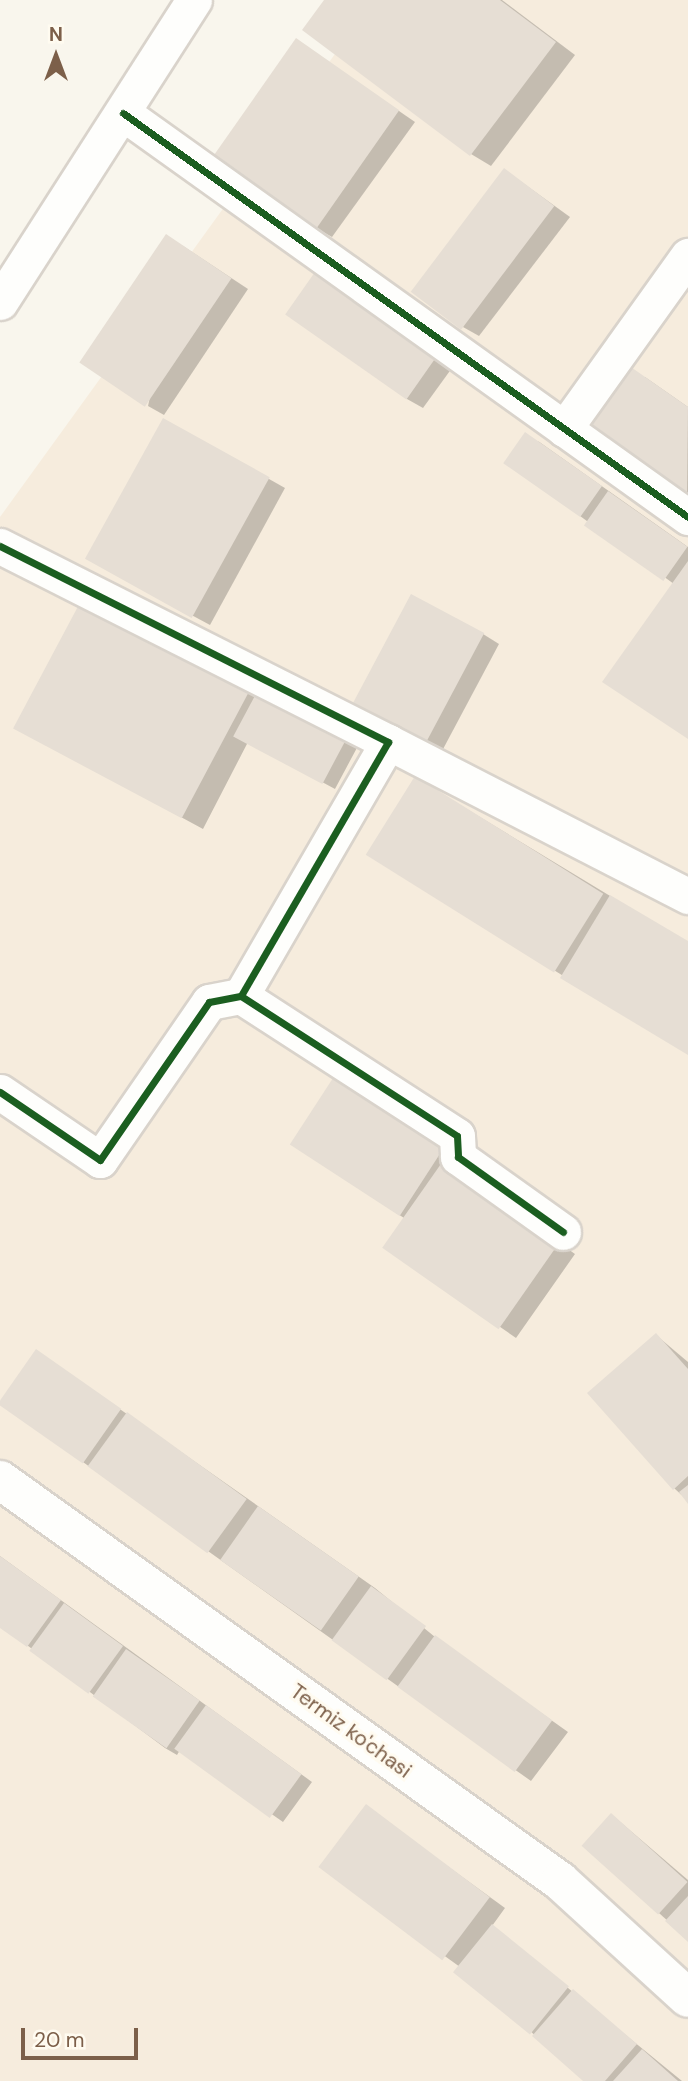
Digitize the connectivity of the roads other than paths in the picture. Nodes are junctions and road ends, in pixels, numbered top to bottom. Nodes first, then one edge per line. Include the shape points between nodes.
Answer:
1 (194, 0) edge
2 (123, 113) junction
3 (688, 256) edge
4 (0, 302) edge
5 (564, 429) junction
6 (688, 517) edge
7 (0, 546) edge
8 (388, 741) junction
9 (688, 896) edge
10 (241, 996) junction
11 (0, 1092) edge
12 (563, 1233) dead end
13 (0, 1480) edge
14 (688, 1998) edge

1 - 2 street
2 - 4 street
2 - 5 street
3 - 5 street
5 - 6 street
7 - 8 street
8 - 9 street
8 - 10 street
10 - 11 street via 209,1002 100,1160
10 - 12 street via 457,1136 458,1157
13 - 14 main road, Termiz ko'chasi via 560,1881

